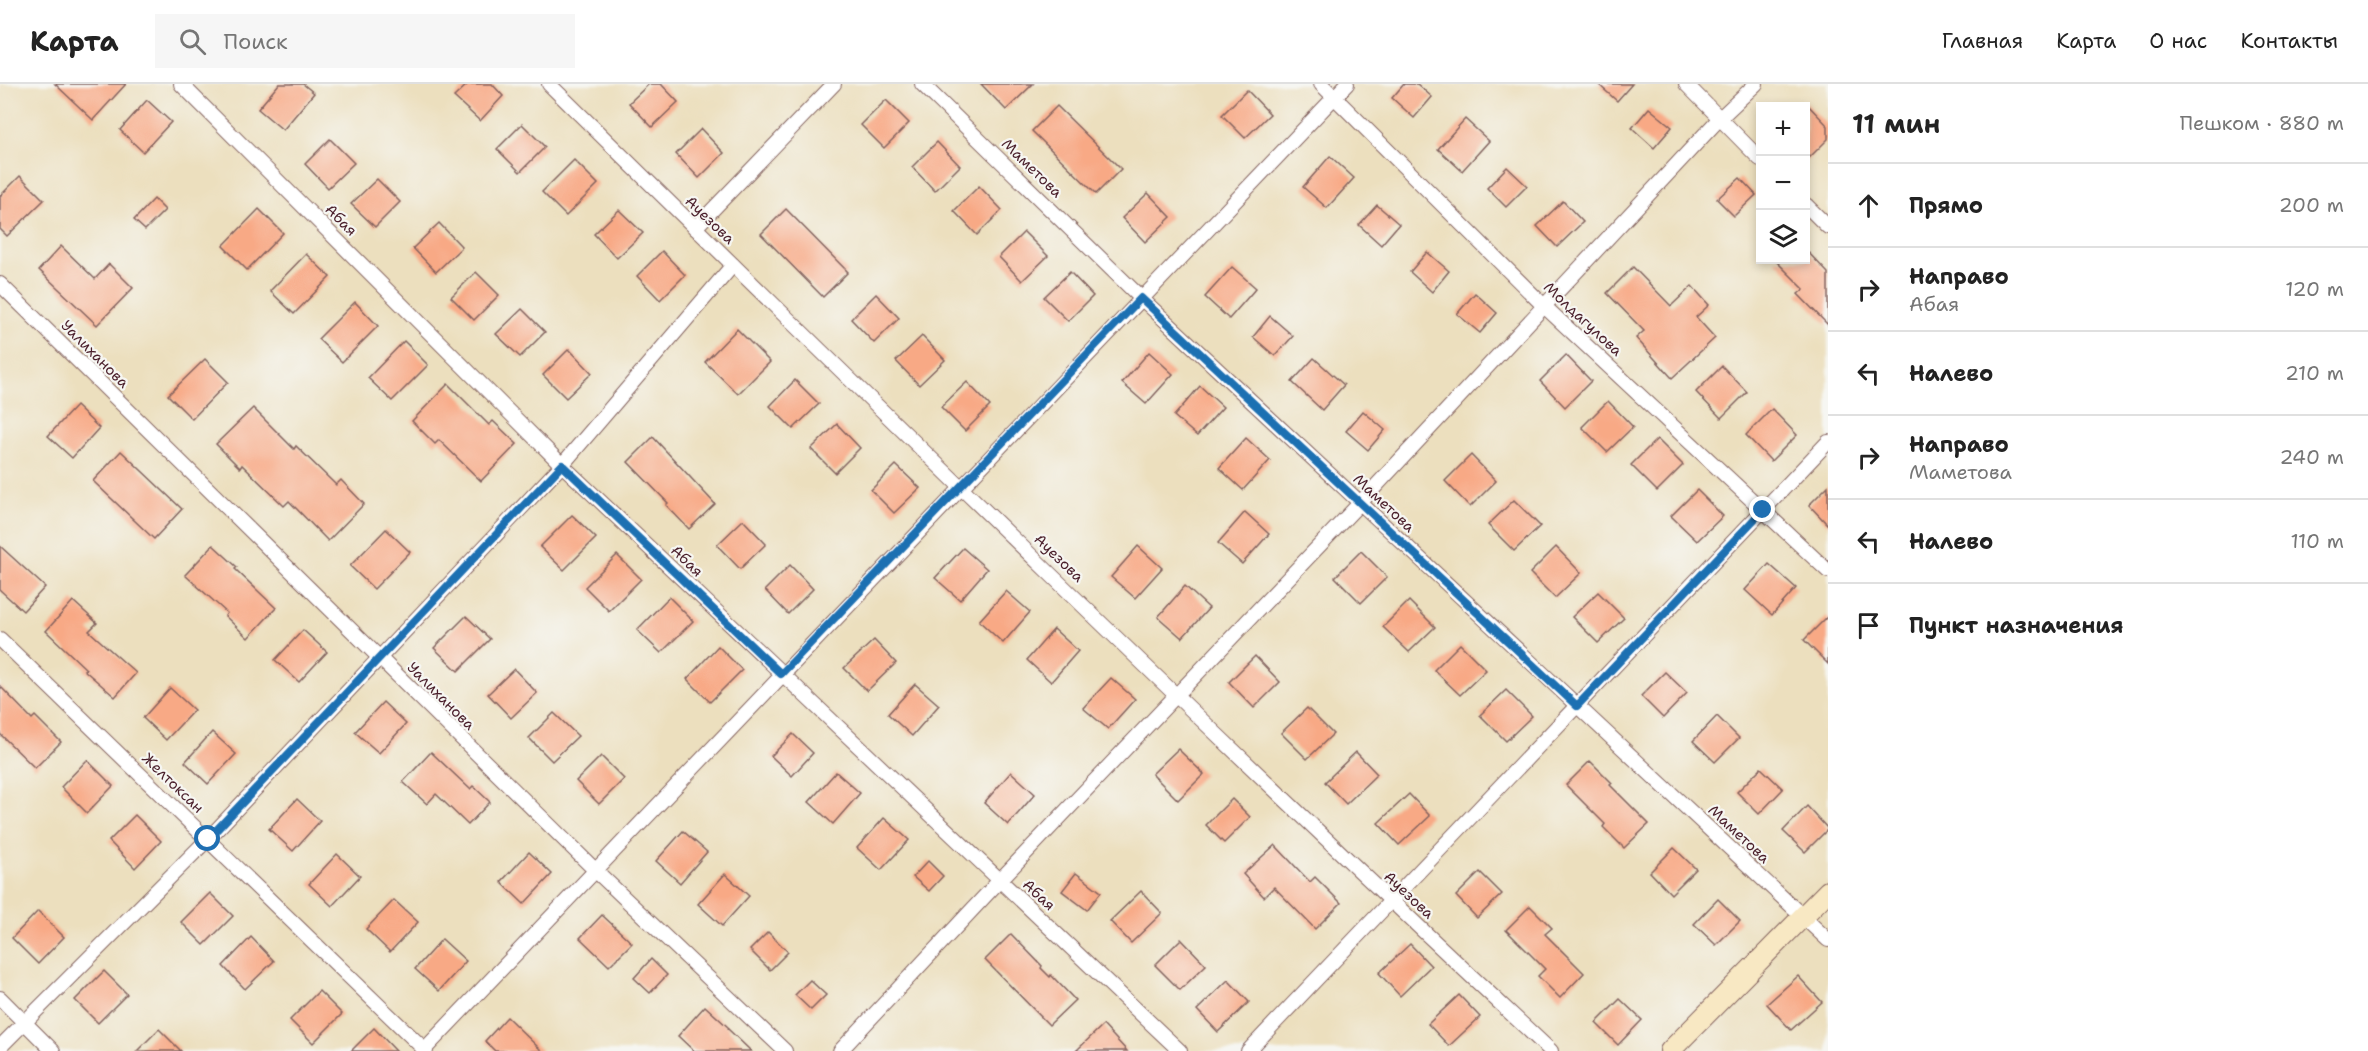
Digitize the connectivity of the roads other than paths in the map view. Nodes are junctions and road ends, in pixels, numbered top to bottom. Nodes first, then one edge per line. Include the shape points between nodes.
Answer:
1 (181, 84) edge
2 (549, 84) edge
3 (834, 84) edge
4 (922, 84) edge
5 (1321, 84) edge
6 (1347, 84) edge
7 (1686, 84) edge
8 (1756, 84) edge
9 (1334, 97) junction
10 (1720, 118) junction
11 (1758, 156) edge
12 (1810, 209) edge
13 (1828, 227) edge
14 (695, 228) junction
15 (733, 265) junction
16 (0, 284) edge
17 (1141, 298) junction
18 (1544, 306) junction
19 (1828, 442) edge
20 (562, 465) junction
21 (961, 486) junction
22 (1360, 503) junction
23 (1763, 510) junction
24 (1828, 571) edge
25 (0, 639) edge
26 (378, 657) junction
27 (781, 674) junction
28 (1177, 695) junction
29 (1577, 706) junction
30 (208, 839) junction
31 (595, 870) junction
32 (1000, 880) junction
33 (1828, 891) edge
34 (1391, 901) junction
35 (1804, 916) junction
36 (1828, 940) edge
37 (0, 998) edge
38 (24, 1022) junction
39 (0, 1047) edge
40 (424, 1050) edge
41 (53, 1051) edge
42 (785, 1051) edge
43 (840, 1051) edge
44 (1180, 1051) edge
45 (1248, 1051) edge
46 (1551, 1051) edge
47 (1670, 1051) edge

1 - 20 street, Абая
2 - 14 street, Ауезова
3 - 14 street
4 - 17 street, Маметова
5 - 9 street, Молдагулова
6 - 9 street
7 - 10 street
8 - 10 street
9 - 17 street
9 - 18 street, Молдагулова
10 - 11 street
10 - 18 street
12 - 13 street
14 - 15 street, Ауезова
15 - 20 street
15 - 21 street, Ауезова
16 - 26 street, Уалиханова
17 - 21 street
17 - 22 street, Маметова
18 - 22 street
18 - 23 street, Молдагулова
19 - 23 street
20 - 26 street
20 - 27 street, Абая
21 - 27 street
21 - 28 street, Ауезова
22 - 28 street
22 - 29 street, Маметова
23 - 24 street, Молдагулова
23 - 29 street
25 - 30 street, Желтоксан
26 - 30 street
26 - 31 street, Уалиханова
27 - 31 street
27 - 32 street, Абая
28 - 32 street
28 - 34 street, Ауезова
29 - 34 street
29 - 35 street, Маметова
30 - 38 street
30 - 40 street, Желтоксан
31 - 40 street
31 - 42 street, Уалиханова
32 - 43 street
32 - 44 street, Абая
33 - 35 street
34 - 45 street
34 - 46 street, Ауезова
35 - 36 street, Маметова
35 - 47 street
37 - 38 street
38 - 39 street
38 - 41 street

